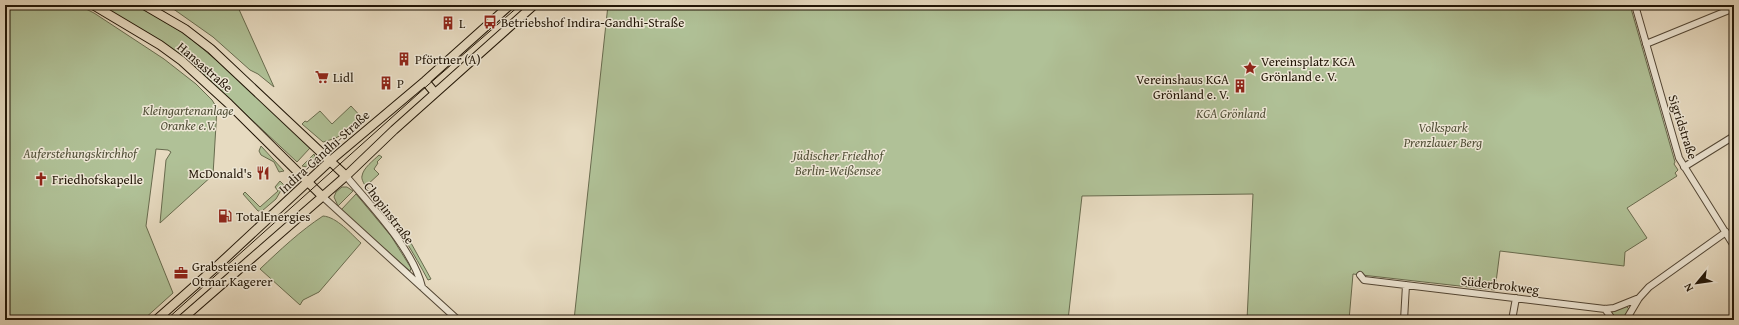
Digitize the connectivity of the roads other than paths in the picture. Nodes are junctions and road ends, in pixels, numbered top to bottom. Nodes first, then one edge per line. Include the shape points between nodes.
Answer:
1 (93, 5) edge
2 (144, 5) edge
3 (510, 5) edge
4 (534, 5) edge
5 (1635, 5) edge
6 (1734, 8) edge
7 (1646, 44) junction
8 (425, 81) junction
9 (435, 93) junction
10 (1734, 136) edge
11 (330, 161) junction
12 (1684, 167) junction
13 (346, 176) junction
14 (308, 181) junction
15 (323, 196) junction
16 (1726, 232) junction
17 (1734, 246) edge
18 (1360, 274) dead end
19 (1406, 285) junction
20 (422, 287) junction
21 (1516, 298) junction
22 (1639, 298) junction
23 (1605, 309) junction
24 (156, 320) edge
25 (181, 320) edge
26 (458, 320) edge
27 (1404, 320) edge
28 (1512, 320) edge
29 (1613, 320) edge
30 (1626, 320) edge

1 - 14 main road, Hansastraße via 182,61
2 - 11 main road, Hansastraße via 185,29 211,49
3 - 8 main road, Indira-Gandhi-Straße
4 - 9 main road
5 - 7 street, Sigridstraße
6 - 7 street
7 - 12 street, Sigridstraße via 1679,158
8 - 9 main road
8 - 11 main road, Indira-Gandhi-Straße
9 - 13 main road
10 - 12 street
11 - 13 main road, Hansastraße
11 - 14 main road, Indira-Gandhi-Straße
12 - 16 street, Sigridstraße
13 - 15 main road
13 - 20 street, Chopinstraße via 397,239
14 - 15 main road, Hansastraße
14 - 24 main road, Indira-Gandhi-Straße
15 - 20 street, Chopinstraße
15 - 25 main road
16 - 17 street, Sigridstraße
16 - 22 street via 1649,287
18 - 19 street, Süderbrokweg via 1364,280
19 - 21 street, Süderbrokweg
19 - 27 street
20 - 26 street, Chopinstraße
21 - 23 street, Süderbrokweg
21 - 28 street
22 - 23 street, Süderbrokweg
22 - 30 street
23 - 29 street

